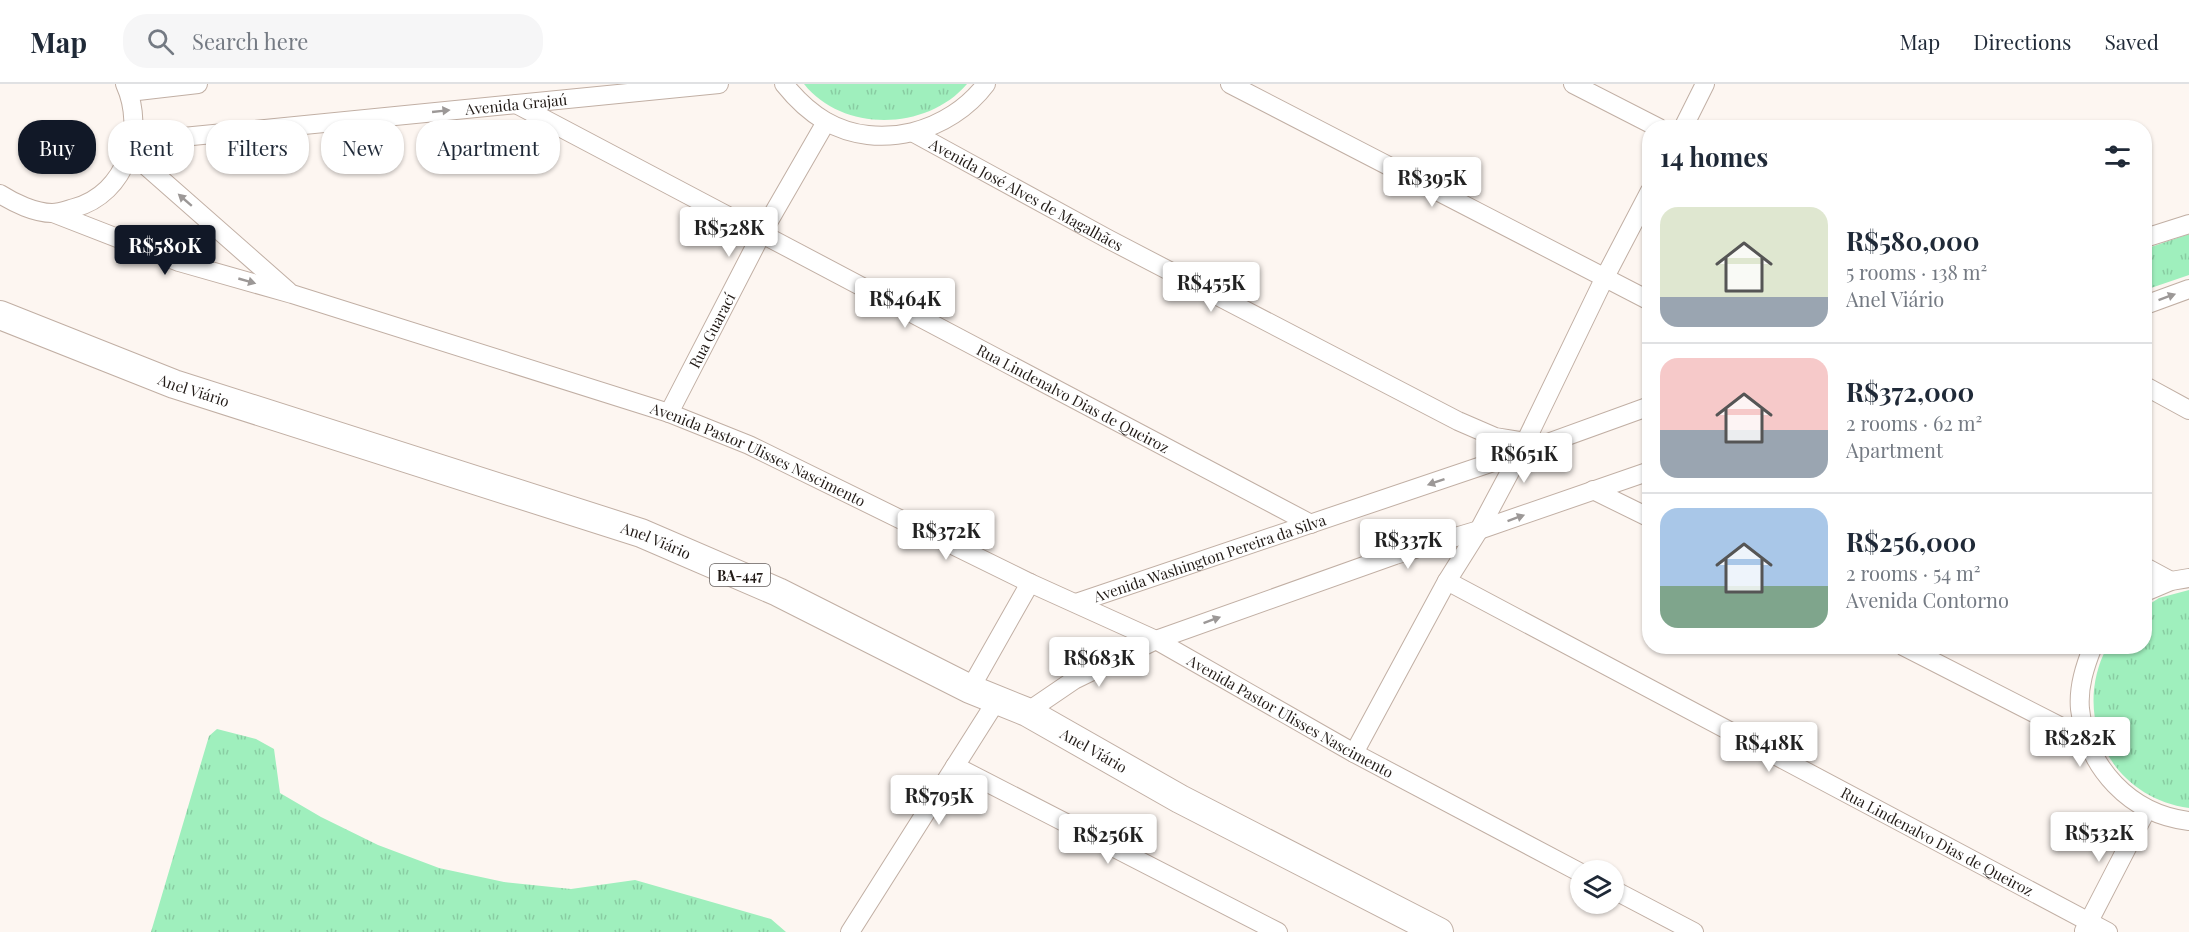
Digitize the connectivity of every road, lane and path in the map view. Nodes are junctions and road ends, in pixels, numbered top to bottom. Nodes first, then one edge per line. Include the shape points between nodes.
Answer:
1 (198, 84) edge
2 (719, 84) edge
3 (784, 84) edge
4 (986, 84) edge
5 (1230, 84) edge
6 (1573, 84) edge
7 (1705, 84) edge
8 (127, 88) edge
9 (516, 104) junction
10 (132, 120) edge
11 (1643, 120) edge
12 (1687, 120) edge
13 (826, 122) junction
14 (914, 133) junction
15 (194, 139) edge
16 (121, 174) edge
17 (161, 174) edge
18 (0, 194) edge
19 (1642, 206) edge
20 (53, 213) junction
21 (2189, 224) edge
22 (762, 233) junction
23 (2152, 236) edge
24 (1605, 277) junction
25 (2189, 289) edge
26 (292, 294) junction
27 (1642, 297) edge
28 (2152, 302) edge
29 (0, 315) edge
30 (2152, 390) edge
31 (1642, 409) edge
32 (2189, 410) edge
33 (669, 413) junction
34 (1523, 448) junction
35 (1642, 474) edge
36 (1593, 490) junction
37 (1642, 514) edge
38 (1311, 524) junction
39 (1479, 531) junction
40 (2152, 569) edge
41 (2180, 579) edge
42 (1448, 581) junction
43 (1030, 583) junction
44 (2152, 589) edge
45 (1076, 603) junction
46 (1156, 640) junction
47 (1919, 654) edge
48 (2090, 654) edge
49 (970, 689) junction
50 (997, 700) junction
51 (1027, 712) junction
52 (2086, 740) junction
53 (1354, 753) junction
54 (955, 766) junction
55 (2147, 809) junction
56 (2189, 821) edge
57 (1570, 867) edge
58 (1624, 895) edge
59 (2086, 927) edge
60 (1425, 929) edge
61 (850, 932) edge
62 (1278, 932) edge
63 (1694, 932) edge
64 (2108, 932) edge

1 - 8 street
2 - 9 street, Avenida Grajaú
3 - 13 street via 800,103
4 - 14 street via 975,99 947,120
5 - 24 street
6 - 11 street
7 - 12 street
8 - 10 street via 133,105
15 -> 9 street, Avenida Grajaú
9 - 22 street, Rua Lindenalvo Dias de Queiroz
13 - 14 street via 864,134
13 - 22 street, Rua Guarací
14 - 34 street, Avenida José Alves de Magalhães via 1458,421
16 - 20 street via 87,205
26 -> 17 street
18 - 20 street, Avenida Pastor Ulisses Nascimento via 24,206
19 - 24 street
20 -> 26 street, Avenida Pastor Ulisses Nascimento via 179,262
21 - 23 street
22 - 33 street, Rua Guarací
22 - 38 street, Rua Lindenalvo Dias de Queiroz
24 - 27 street
24 - 34 street
28 -> 25 street
26 - 33 street, Avenida Pastor Ulisses Nascimento
29 - 49 main road, Anel Viário / BA-447 via 174,384 641,533 778,592
30 - 32 street
31 - 34 street, Avenida Washington Pereira da Silva
33 - 43 street, Avenida Pastor Ulisses Nascimento via 749,445
34 -> 38 street, Avenida Washington Pereira da Silva
34 - 39 street
35 - 36 street
36 - 37 street
39 -> 36 street
38 - 45 street, Avenida Washington Pereira da Silva
39 - 42 street
46 -> 39 street via 1395,555
40 - 41 street
41 - 44 street
42 - 53 street
42 - 59 street, Rua Lindenalvo Dias de Queiroz
43 - 45 street, Avenida Pastor Ulisses Nascimento
43 - 49 street
45 - 46 street, Avenida Pastor Ulisses Nascimento
46 - 51 street via 1074,680
46 - 53 street, Avenida Pastor Ulisses Nascimento
47 - 52 street
48 - 52 street via 2083,674 2080,707
49 - 50 main road, Anel Viário / BA-447
50 - 51 main road, Anel Viário / BA-447
50 - 54 street
51 - 60 main road, Anel Viário / BA-447 via 1180,799
52 - 55 street via 2100,768 2121,792
53 - 57 street, Avenida Pastor Ulisses Nascimento
54 - 61 street
54 - 62 street
55 - 56 street
55 - 59 street
58 - 63 street
59 - 64 street, Rua Lindenalvo Dias de Queiroz

